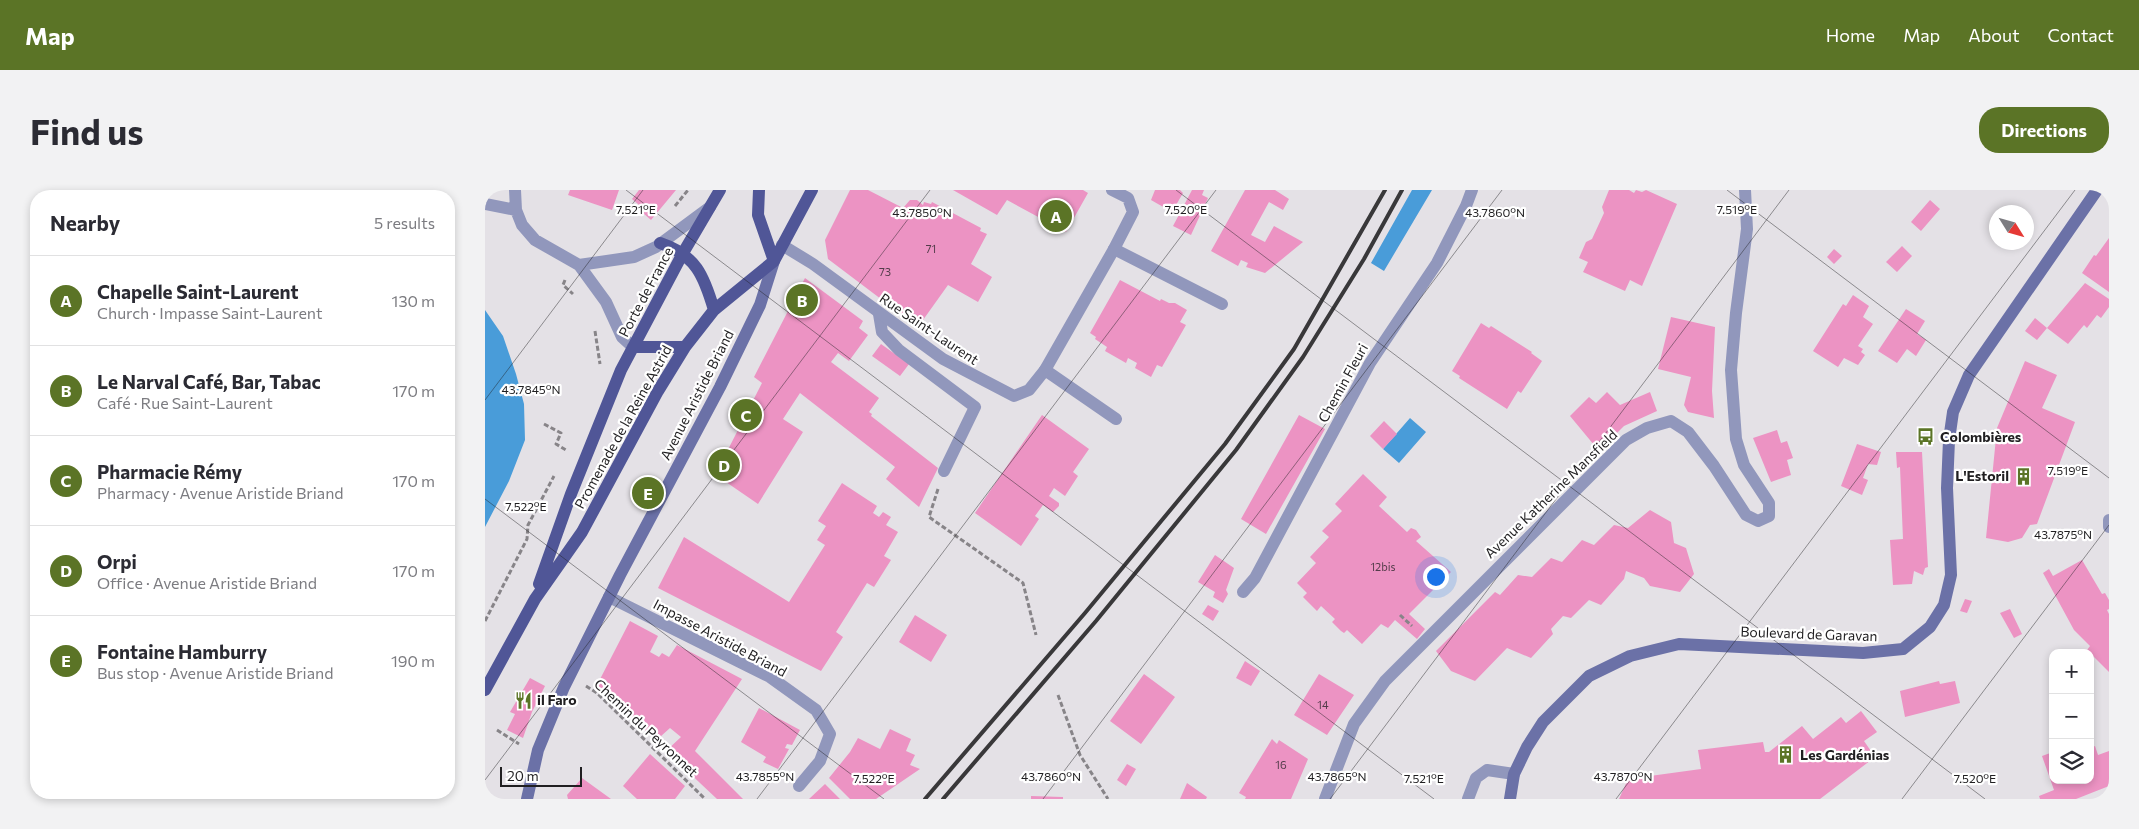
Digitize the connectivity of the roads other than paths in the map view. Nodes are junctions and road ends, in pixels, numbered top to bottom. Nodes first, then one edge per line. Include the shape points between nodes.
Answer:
1 (515, 190) edge
2 (720, 190) edge
3 (759, 190) edge
4 (812, 190) edge
5 (1112, 190) edge
6 (1472, 190) edge
7 (1745, 190) edge
8 (2097, 190) edge
9 (485, 204) edge
10 (709, 207) junction
11 (516, 210) junction
12 (660, 243) junction
13 (782, 245) junction
14 (1114, 250) junction
15 (683, 253) junction
16 (774, 261) junction
17 (579, 265) junction
18 (1222, 304) dead end
19 (715, 310) junction
20 (879, 314) junction
21 (633, 347) junction
22 (685, 347) junction
23 (1045, 370) junction
24 (605, 411) joint
25 (1116, 419) dead end
26 (944, 471) road end
27 (2109, 520) edge
28 (2109, 527) edge
29 (1243, 592) dead end
30 (609, 597) junction
31 (535, 599) junction
32 (485, 690) edge
33 (1515, 774) junction
34 (799, 786) dead end
35 (527, 799) edge
36 (1325, 799) edge
37 (1468, 799) edge
38 (1510, 799) edge

1 - 11 street
2 - 10 main road, Porte de France
3 - 16 main road via 758,215
4 - 13 main road
5 - 14 street, Rue Saint-Laurent via 1128,198 1133,212
6 - 29 street, Chemin Fleuri via 1437,263 1370,363 1255,578
7 - 36 street, Avenue Katherine Mansfield via 1747,230 1731,370 1736,439 1744,465 1769,503 1769,516 1758,521 1746,515 1688,432 1671,422 1647,428 1626,440 1385,681 1354,724
8 - 33 street, Boulevard de Garavan via 1969,375 1953,412 1947,488 1951,575 1944,605 1930,627 1903,649 1863,653 1679,644 1630,656 1589,676 1565,698 1543,722
9 - 11 street
10 - 12 street
10 - 15 main road, Porte de France
11 - 17 street via 535,240
12 - 15 main road
12 - 17 street via 634,257
13 - 16 main road
13 - 20 street, Rue Saint-Laurent
14 - 18 street
14 - 23 street, Rue Saint-Laurent
15 - 19 main road via 706,282
15 - 21 main road, Porte de France
16 - 19 main road, Promenade de la Reine Astrid
16 - 30 street, Avenue Aristide Briand via 760,305 720,387
17 - 21 street via 606,302 622,336
19 - 22 main road, Promenade de la Reine Astrid
20 - 23 street, Rue Saint-Laurent via 943,359 1013,396 1029,390
20 - 26 street via 881,332 899,350 975,406
21 - 22 main road
21 - 24 main road, Porte de France
22 - 31 main road, Promenade de la Reine Astrid via 582,532
23 - 25 street
24 - 31 main road, Promenade de la Reine Astrid via 571,494
27 - 28 street
30 - 34 street, Impasse Aristide Briand via 770,677 816,710 830,734 820,761
30 - 35 street, Avenue Aristide Briand via 570,675 538,750
31 - 32 main road, Promenade de la Reine Astrid
33 - 37 street via 1487,770 1476,778
33 - 38 street, Boulevard de Garavan

